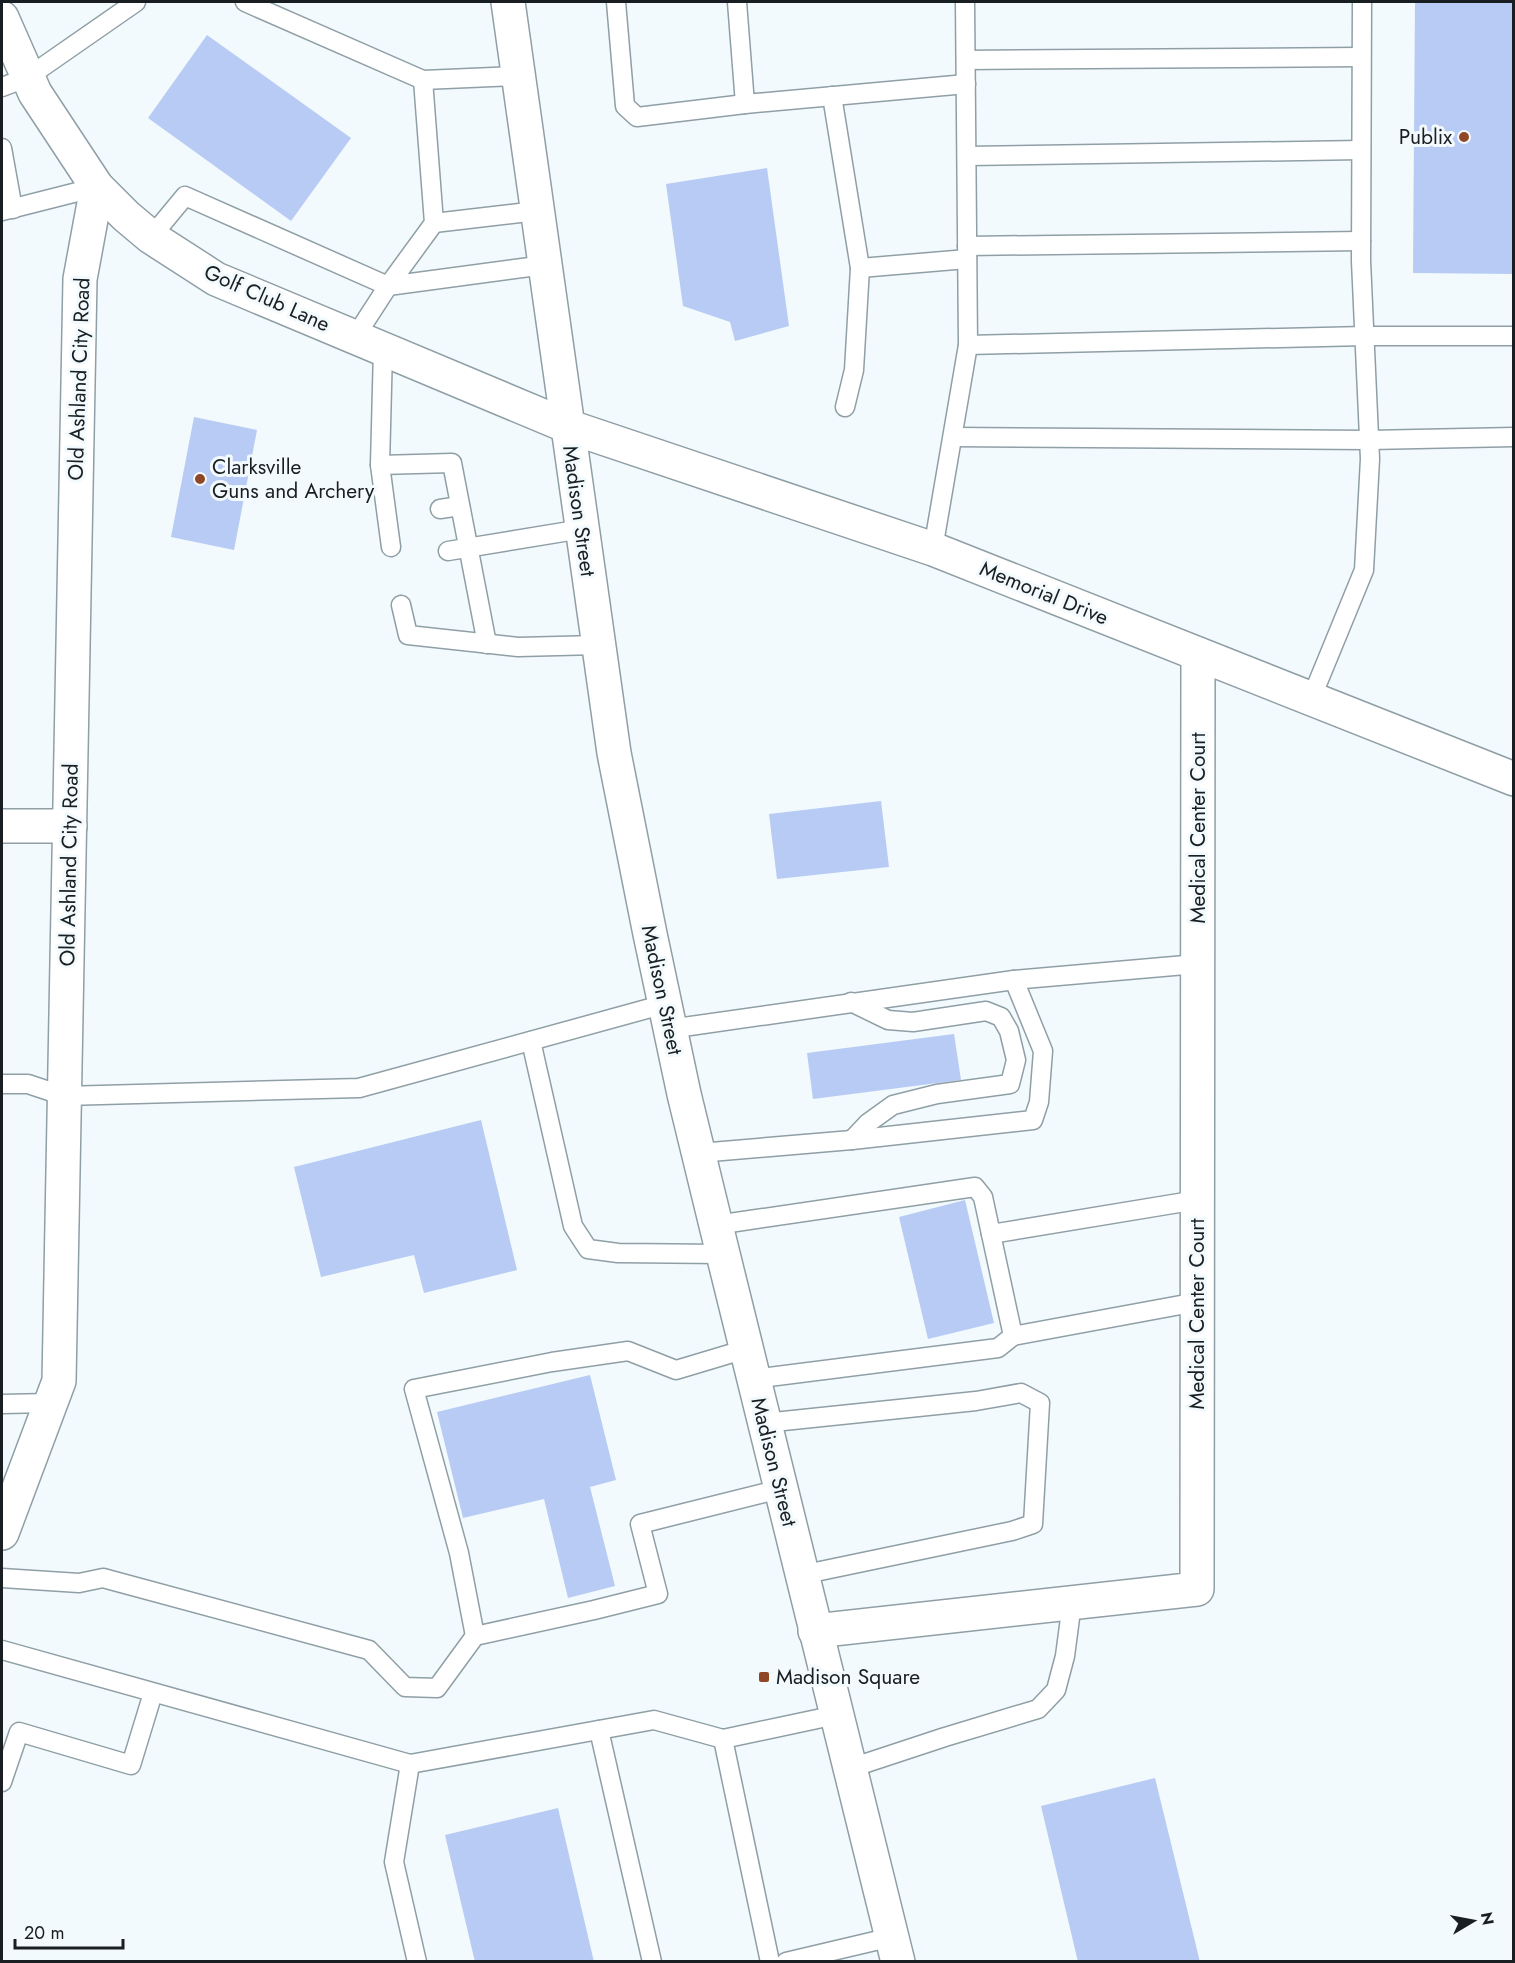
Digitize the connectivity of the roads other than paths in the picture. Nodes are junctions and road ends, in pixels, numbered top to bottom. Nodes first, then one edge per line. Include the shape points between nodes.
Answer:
1 (136, 2) edge
2 (245, 2) edge
3 (508, 2) edge
4 (616, 2) edge
5 (737, 2) edge
6 (965, 2) edge
7 (1362, 2) edge
8 (2, 18) edge
9 (1361, 57) junction
10 (966, 60) junction
11 (518, 76) junction
12 (423, 80) junction
13 (15, 82) edge
14 (966, 84) junction
15 (832, 96) junction
16 (745, 104) junction
17 (2, 148) edge
18 (1361, 150) junction
19 (967, 156) junction
20 (97, 187) junction
21 (7, 210) edge
22 (537, 211) junction
23 (434, 223) junction
24 (152, 237) junction
25 (1361, 241) junction
26 (967, 253) junction
27 (544, 265) junction
28 (860, 268) junction
29 (388, 286) junction
30 (1365, 336) junction
31 (1514, 336) edge
32 (369, 343) junction
33 (968, 345) junction
34 (845, 407) dead end
35 (567, 426) junction
36 (953, 437) junction
37 (1514, 437) edge
38 (1370, 440) junction
39 (380, 465) junction
40 (460, 506) junction
41 (440, 509) dead end
42 (582, 529) junction
43 (391, 547) dead end
44 (468, 548) junction
45 (933, 549) junction
46 (448, 551) dead end
47 (401, 605) dead end
48 (487, 644) junction
49 (598, 645) junction
50 (1198, 654) junction
51 (1311, 699) junction
52 (1514, 779) edge
53 (2, 826) edge
54 (70, 826) junction
55 (1197, 964) junction
56 (1014, 980) junction
57 (851, 1002) junction
58 (667, 1017) junction
59 (531, 1041) junction
60 (2, 1084) edge
61 (64, 1096) junction
62 (852, 1140) junction
63 (699, 1153) junction
64 (1197, 1200) junction
65 (992, 1234) junction
66 (719, 1239) junction
67 (1197, 1302) junction
68 (1012, 1336) junction
69 (750, 1364) junction
70 (50, 1403) junction
71 (2, 1404) edge
72 (764, 1423) junction
73 (780, 1489) junction
74 (2, 1533) edge
75 (801, 1575) junction
76 (2, 1578) edge
77 (1072, 1602) junction
78 (815, 1631) junction
79 (475, 1636) junction
80 (2, 1650) edge
81 (153, 1692) junction
82 (836, 1715) junction
83 (599, 1730) junction
84 (723, 1739) junction
85 (410, 1764) junction
86 (851, 1768) junction
87 (2, 1782) edge
88 (895, 1949) edge
89 (417, 1962) edge
90 (652, 1962) edge
91 (770, 1962) edge
92 (786, 1962) edge

1 - 13 lane
2 - 12 lane
3 - 11 street, Madison Street
4 - 16 lane via 625,106 637,117
5 - 16 lane
6 - 10 lane
7 - 9 lane
8 - 13 street, Golf Club Lane
9 - 10 lane
9 - 18 lane
10 - 14 lane
11 - 12 lane
11 - 22 street, Madison Street
12 - 23 lane
13 - 20 street, Golf Club Lane via 35,93
14 - 15 lane
14 - 19 lane
15 - 16 lane
15 - 28 lane
17 - 21 lane
18 - 19 lane
18 - 25 lane
19 - 26 lane
20 - 21 lane
20 - 24 street, Golf Club Lane
20 - 54 street, Old Ashland City Road via 80,279
22 - 23 lane
22 - 27 street, Madison Street
23 - 29 lane
24 - 29 lane via 185,196
24 - 32 street, Golf Club Lane via 216,279
25 - 26 lane
25 - 30 lane
26 - 28 lane
26 - 33 lane
27 - 29 lane
27 - 35 street, Madison Street
28 - 34 lane via 854,370
29 - 32 lane
30 - 31 lane
30 - 33 lane
30 - 38 lane
32 - 35 street, Golf Club Lane
32 - 39 lane
33 - 36 lane
35 - 42 street, Madison Street
35 - 45 street, Memorial Drive
36 - 38 lane
36 - 45 lane
37 - 38 lane
38 - 51 lane via 1364,570
39 - 40 lane via 452,463
39 - 43 lane via 395,516
40 - 41 lane
40 - 44 lane
42 - 44 lane
42 - 49 street, Madison Street
44 - 46 lane
44 - 48 lane
45 - 50 street, Memorial Drive
47 - 48 lane via 408,635
48 - 49 lane
49 - 58 street, Madison Street via 614,753
50 - 51 street, Memorial Drive
50 - 55 street, Medical Center Court
51 - 52 street, Memorial Drive
53 - 54 street
54 - 61 street, Old Ashland City Road
55 - 56 lane
55 - 64 street, Medical Center Court
56 - 57 lane
56 - 62 lane via 1043,1051 1039,1102 1033,1120
57 - 58 lane
57 - 62 lane via 888,1020 913,1022 986,1011 1001,1017 1016,1060 1010,1084 937,1094 893,1106
58 - 59 lane
58 - 63 street, Madison Street
59 - 61 lane via 359,1088
59 - 66 lane via 573,1226 588,1249 618,1253
60 - 61 lane via 28,1084
61 - 70 street, Old Ashland City Road via 59,1380
62 - 63 lane
63 - 66 street, Madison Street
64 - 65 lane
64 - 67 street, Medical Center Court
65 - 66 lane via 983,1197 975,1187
65 - 68 lane
66 - 69 street, Madison Street
67 - 68 lane
67 - 77 street, Medical Center Court via 1197,1589
68 - 69 lane via 998,1348
69 - 72 street, Madison Street
69 - 79 lane via 676,1370 628,1351 414,1389 459,1553
70 - 71 lane
70 - 74 street, Old Ashland City Road
72 - 73 street, Madison Street
72 - 75 lane via 1021,1393 1040,1403 1033,1524
73 - 75 street, Madison Street
73 - 79 lane via 640,1524 658,1594
75 - 78 street, Madison Street
76 - 79 lane via 78,1583 103,1578 369,1650 405,1687 437,1688
77 - 78 street, Medical Center Court
77 - 86 lane via 1056,1690 1038,1709
78 - 82 street, Madison Street
80 - 81 lane
81 - 85 lane
81 - 87 lane via 131,1765 19,1732
82 - 84 lane
82 - 86 street, Madison Street
83 - 84 lane via 654,1720
83 - 85 lane
83 - 90 lane
84 - 91 lane
85 - 89 lane via 394,1862
86 - 88 street, Madison Street
88 - 92 lane

